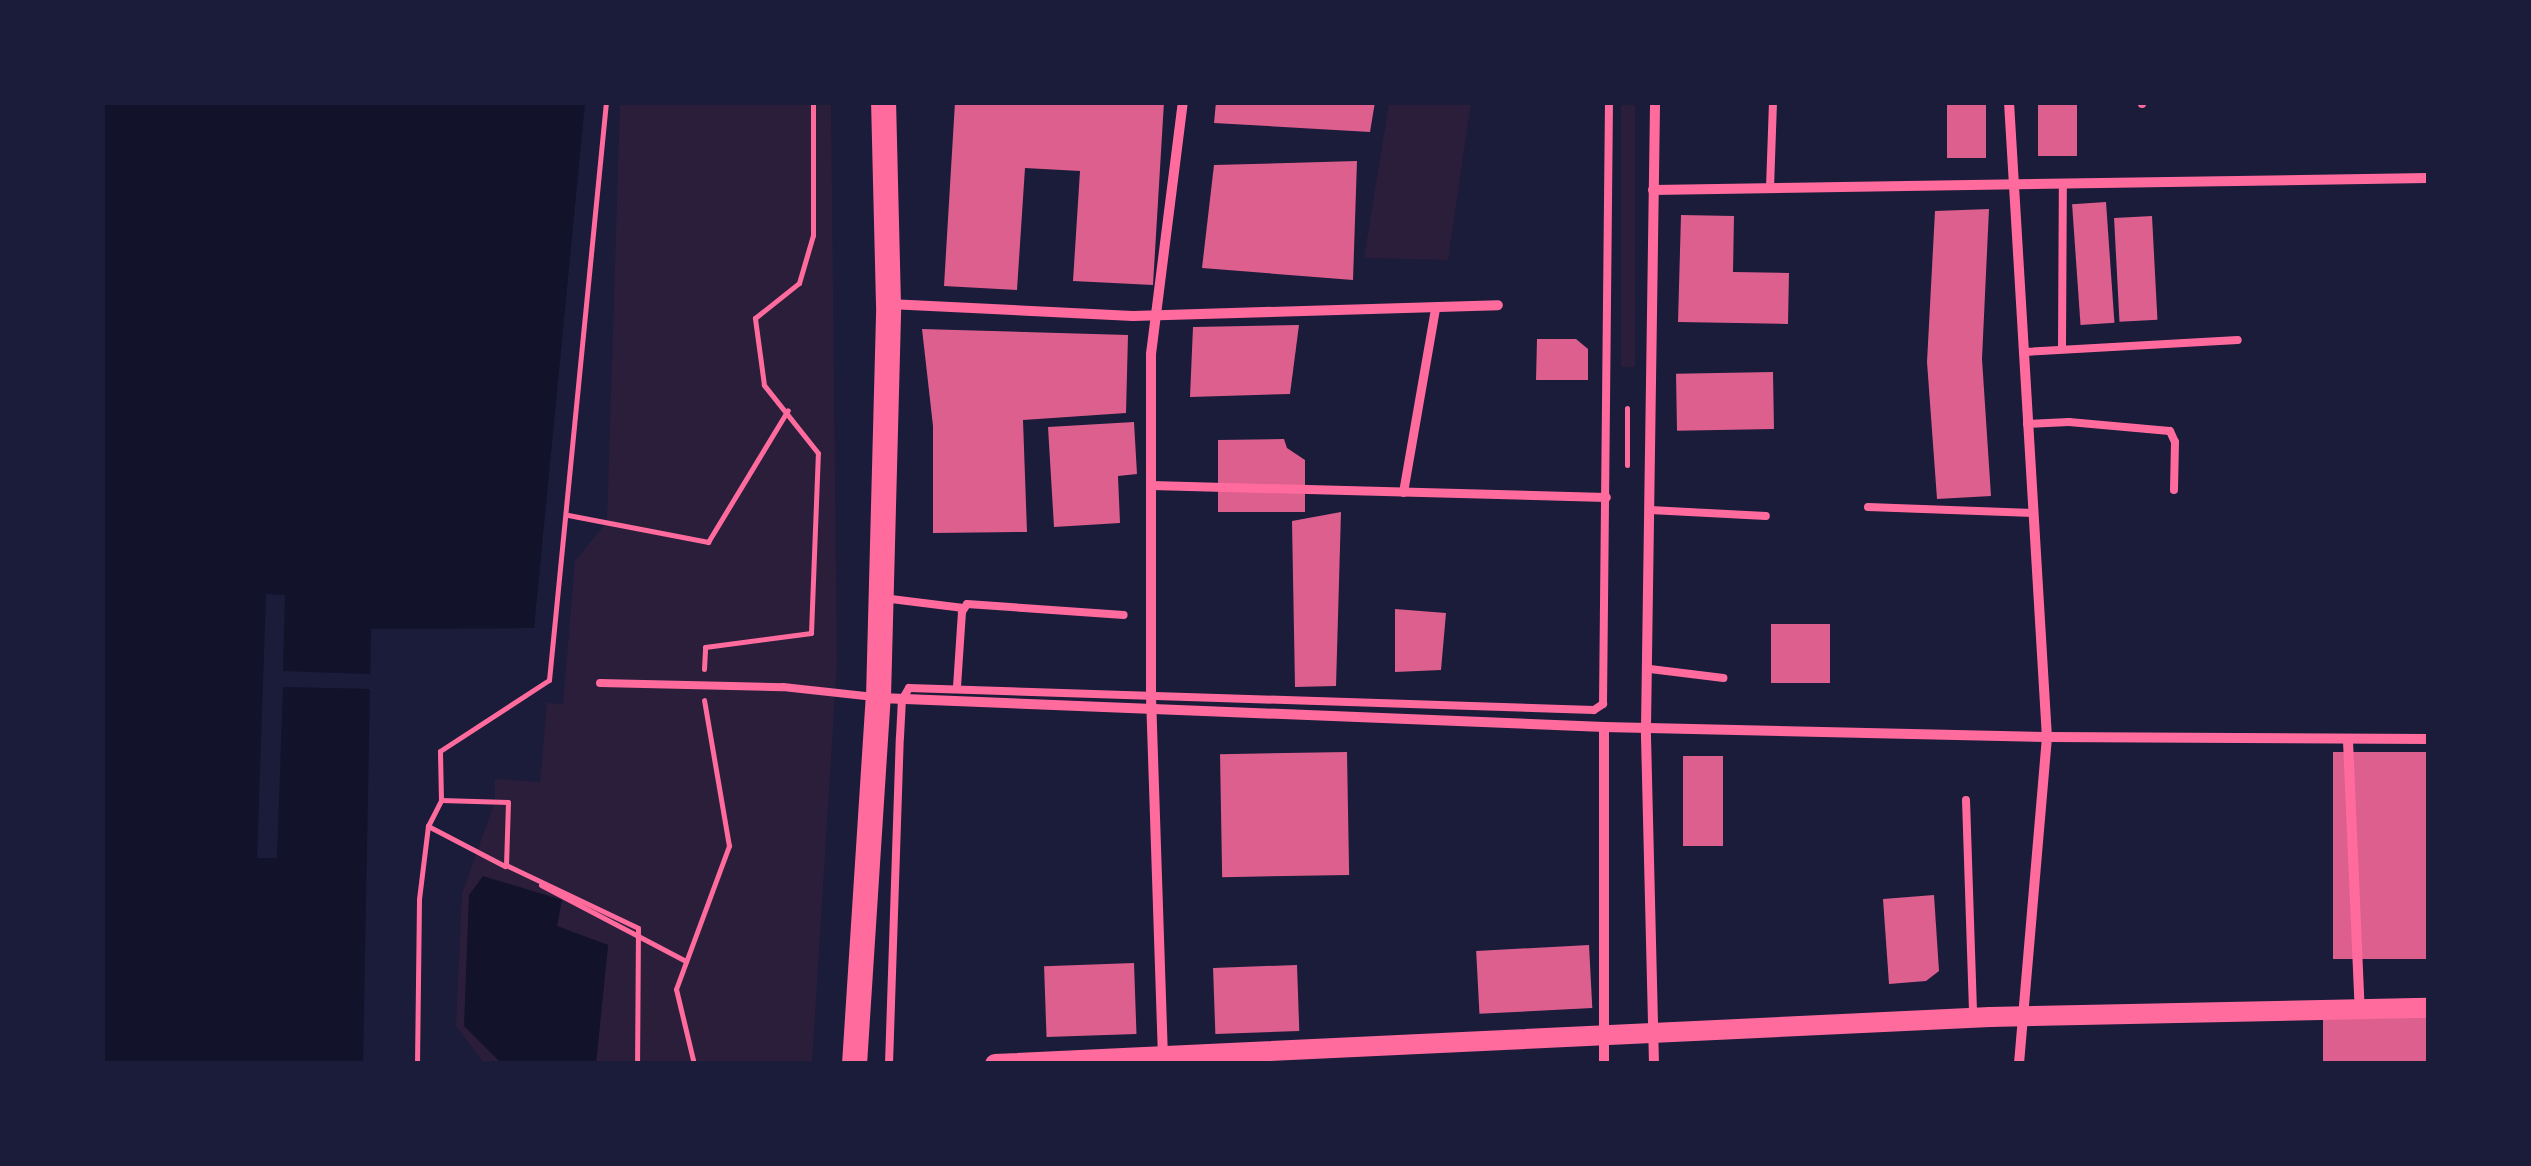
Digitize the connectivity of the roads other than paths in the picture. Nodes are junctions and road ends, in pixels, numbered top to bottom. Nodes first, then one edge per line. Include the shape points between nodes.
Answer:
1 (883, 102) edge
2 (1183, 102) edge
3 (1608, 102) edge
4 (1655, 102) edge
5 (1773, 102) edge
6 (2009, 102) edge
7 (2428, 178) edge
8 (2016, 183) junction
9 (2064, 183) junction
10 (1770, 188) junction
11 (1653, 190) junction
12 (888, 304) junction
13 (1498, 306) dead end
14 (1436, 308) junction
15 (1153, 316) junction
16 (2238, 340) dead end
17 (2062, 348) junction
18 (2024, 352) junction
19 (2027, 424) junction
20 (1151, 485) junction
21 (2174, 490) dead end
22 (1404, 492) junction
23 (1606, 497) junction
24 (1868, 507) dead end
25 (1650, 510) junction
26 (2032, 513) junction
27 (1766, 516) dead end
28 (880, 598) junction
29 (963, 608) junction
30 (1124, 615) dead end
31 (1650, 669) junction
32 (1723, 678) dead end
33 (600, 682) dead end
34 (957, 687) junction
35 (1151, 696) junction
36 (890, 698) junction
37 (1151, 710) junction
38 (1604, 726) junction
39 (1646, 727) junction
40 (2047, 738) junction
41 (2428, 739) edge
42 (2348, 741) junction
43 (1966, 800) dead end
44 (2428, 1008) edge
45 (2360, 1012) junction
46 (1974, 1018) junction
47 (2021, 1019) junction
48 (1602, 1034) junction
49 (1655, 1034) junction
50 (1163, 1061) edge
51 (854, 1064) edge
52 (888, 1064) edge
53 (995, 1064) edge
54 (1604, 1064) edge
55 (1654, 1064) edge
56 (2019, 1064) edge

1 - 12 main road
2 - 15 street
3 - 23 lane
4 - 11 street
5 - 10 lane
6 - 8 street
7 - 9 street
8 - 9 street
8 - 10 street
8 - 18 street
9 - 17 lane
10 - 11 street
11 - 25 street
12 - 15 street
12 - 28 main road
13 - 14 street
14 - 15 street
14 - 22 street
15 - 20 street
16 - 17 lane
17 - 18 lane
18 - 19 street
19 - 21 lane via 2170,431
19 - 26 street
20 - 22 street
20 - 35 street
22 - 23 street
23 - 35 lane via 1604,693 1594,710
24 - 26 lane
25 - 27 lane
25 - 31 street
26 - 40 street
28 - 29 lane
28 - 36 main road
29 - 30 lane via 971,602
29 - 34 lane
31 - 32 lane
31 - 39 street
33 - 36 lane via 783,687
34 - 35 lane
34 - 36 lane via 909,688
35 - 37 street
36 - 37 street
36 - 51 main road
36 - 52 lane
37 - 38 street
37 - 50 street
38 - 39 street
38 - 48 street
39 - 40 street
39 - 49 street
40 - 42 street
40 - 47 street
41 - 42 street
42 - 45 street
43 - 46 lane
44 - 45 main road
45 - 47 main road
46 - 47 main road
46 - 49 main road
47 - 56 street
48 - 49 main road
48 - 50 main road
48 - 54 street
49 - 55 street
50 - 53 main road

